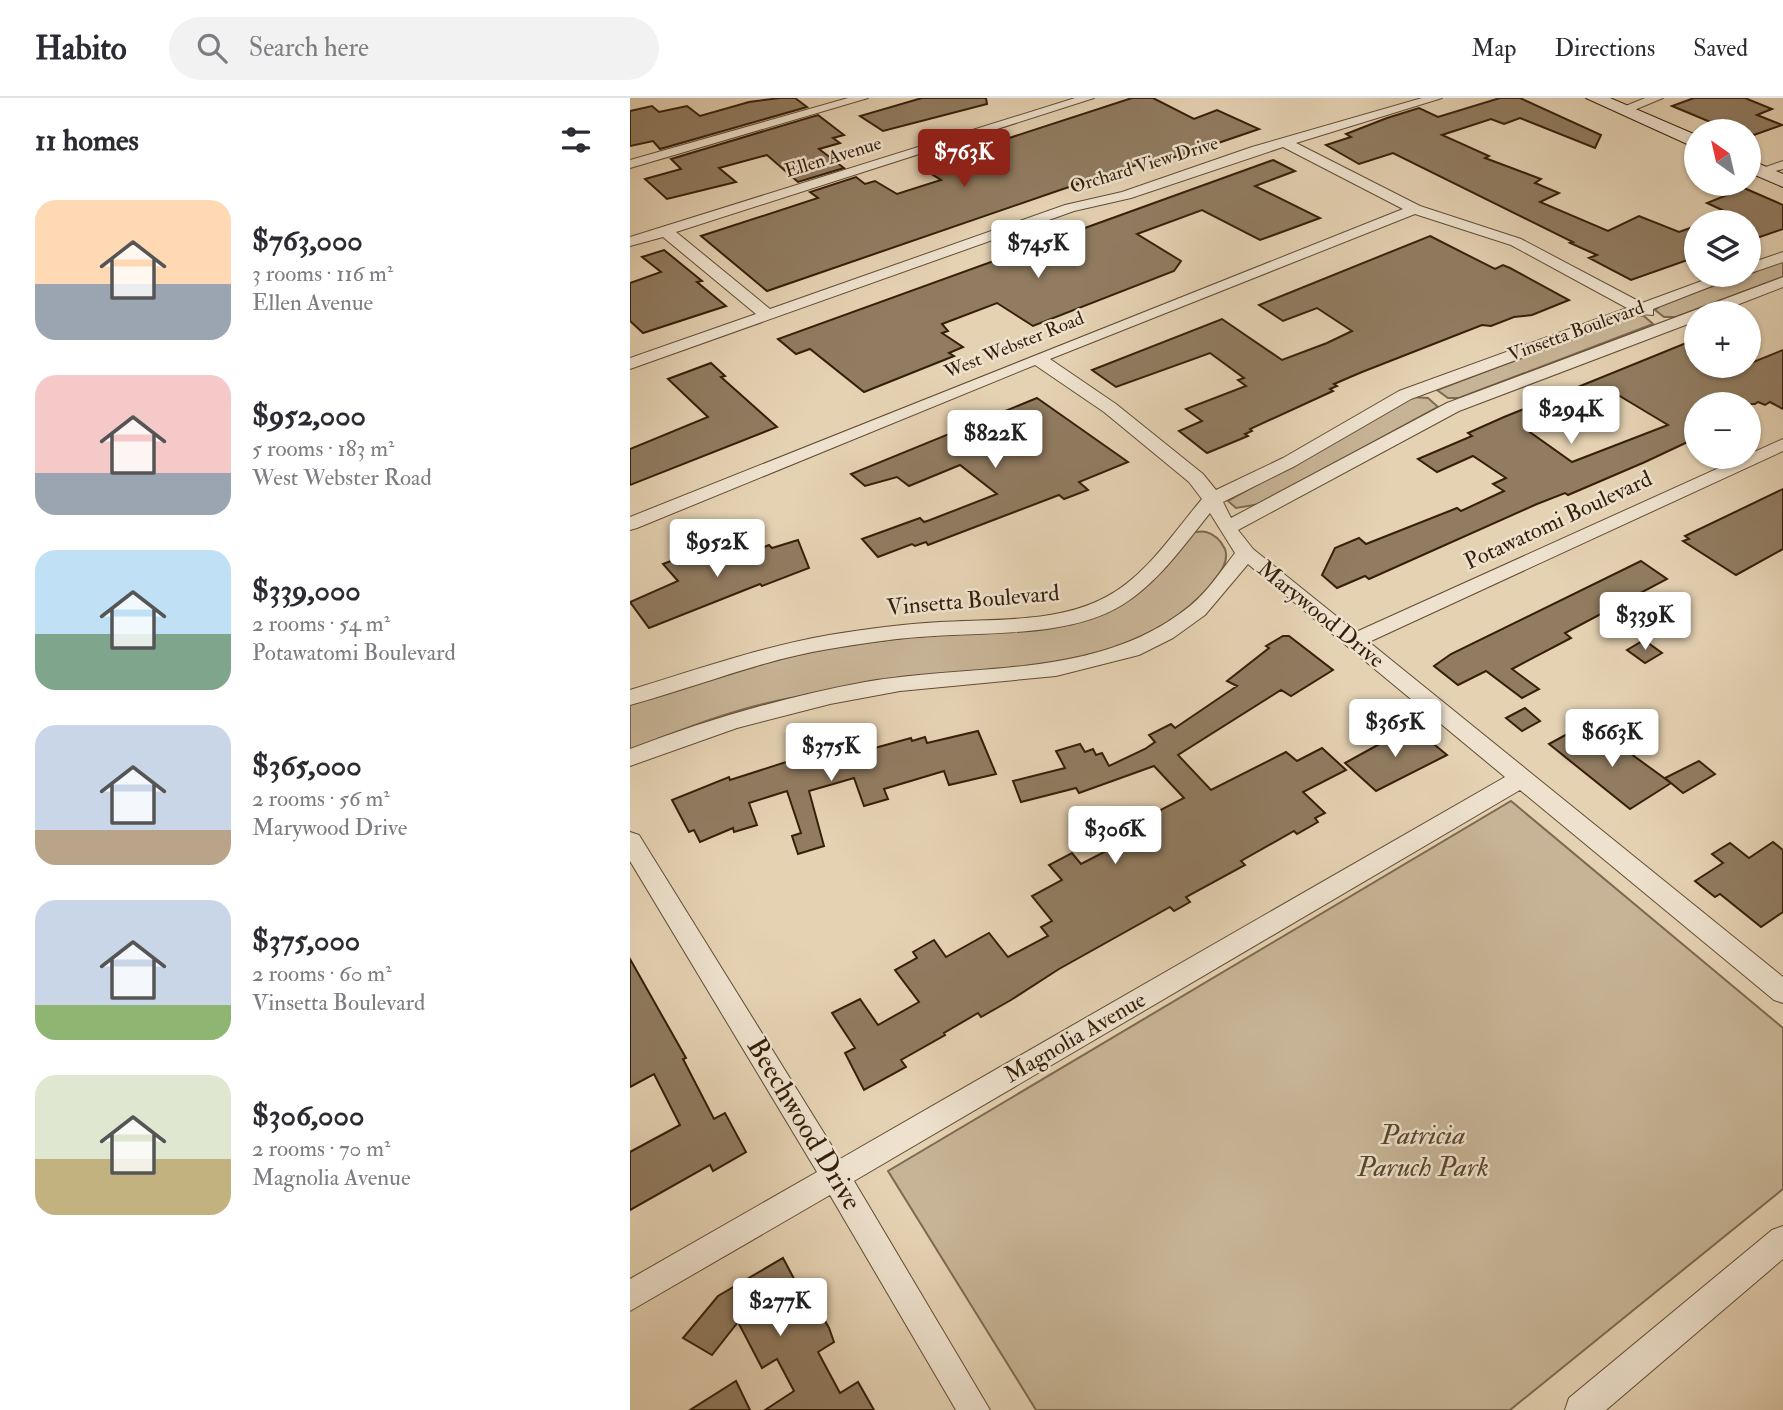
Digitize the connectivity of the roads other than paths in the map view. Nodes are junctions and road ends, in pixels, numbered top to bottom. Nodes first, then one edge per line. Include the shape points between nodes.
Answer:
1 (862, 98) edge
2 (1088, 98) edge
3 (1436, 98) edge
4 (1595, 98) edge
5 (1657, 98) edge
6 (1622, 110) junction
7 (1684, 137) edge
8 (1284, 142) junction
9 (630, 164) edge
10 (1783, 165) edge
11 (1761, 167) edge
12 (1761, 171) edge
13 (1783, 181) edge
14 (1415, 209) junction
15 (665, 231) junction
16 (630, 242) edge
17 (1783, 257) edge
18 (1761, 265) edge
19 (1783, 282) edge
20 (1699, 287) edge
21 (1733, 301) edge
22 (1640, 308) junction
23 (767, 315) junction
24 (1684, 320) edge
25 (1669, 325) junction
26 (1037, 358) junction
27 (630, 364) edge
28 (1421, 387) junction
29 (1453, 407) junction
30 (1783, 444) edge
31 (1211, 500) junction
32 (630, 524) edge
33 (1227, 528) junction
34 (1246, 553) junction
35 (1354, 640) junction
36 (630, 698) edge
37 (630, 758) edge
38 (1520, 779) junction
39 (630, 841) edge
40 (1783, 992) edge
41 (835, 1177) junction
42 (1783, 1240) edge
43 (630, 1296) edge
44 (974, 1410) edge
45 (1581, 1410) edge

1 - 9 street
2 - 15 street, Ellen Avenue
3 - 8 street, Orchard View Drive
4 - 6 main road
5 - 6 street
6 - 7 main road
8 - 14 street
8 - 23 street, Orchard View Drive via 1126,195 1070,208
10 - 11 street
12 - 13 main road
14 - 22 street via 1516,242
14 - 26 street, West Webster Road
15 - 16 street, Ellen Avenue
15 - 23 street
17 - 18 street
19 - 21 street
20 - 22 street, Vinsetta Boulevard
22 - 25 street
22 - 28 street, Vinsetta Boulevard
23 - 27 street, Orchard View Drive
24 - 25 street, Vinsetta Boulevard
25 - 29 street, Vinsetta Boulevard
26 - 31 street, Marywood Drive via 1110,408 1196,478
26 - 32 street, West Webster Road
28 - 29 street
28 - 31 street, Vinsetta Boulevard
29 - 33 street, Vinsetta Boulevard
30 - 35 street, Potawatomi Boulevard
31 - 33 street, Marywood Drive
31 - 36 street, Vinsetta Boulevard via 1150,573 1115,601 1082,615 828,642 743,662
33 - 34 street, Marywood Drive
34 - 35 street, Marywood Drive
34 - 37 street via 1199,610 1126,651 1058,668 826,696 739,718
35 - 38 street, Marywood Drive
38 - 40 street, Marywood Drive
38 - 41 street, Magnolia Avenue
39 - 41 street, Beechwood Drive
41 - 43 street, Magnolia Avenue
41 - 44 street, Beechwood Drive
42 - 45 street

